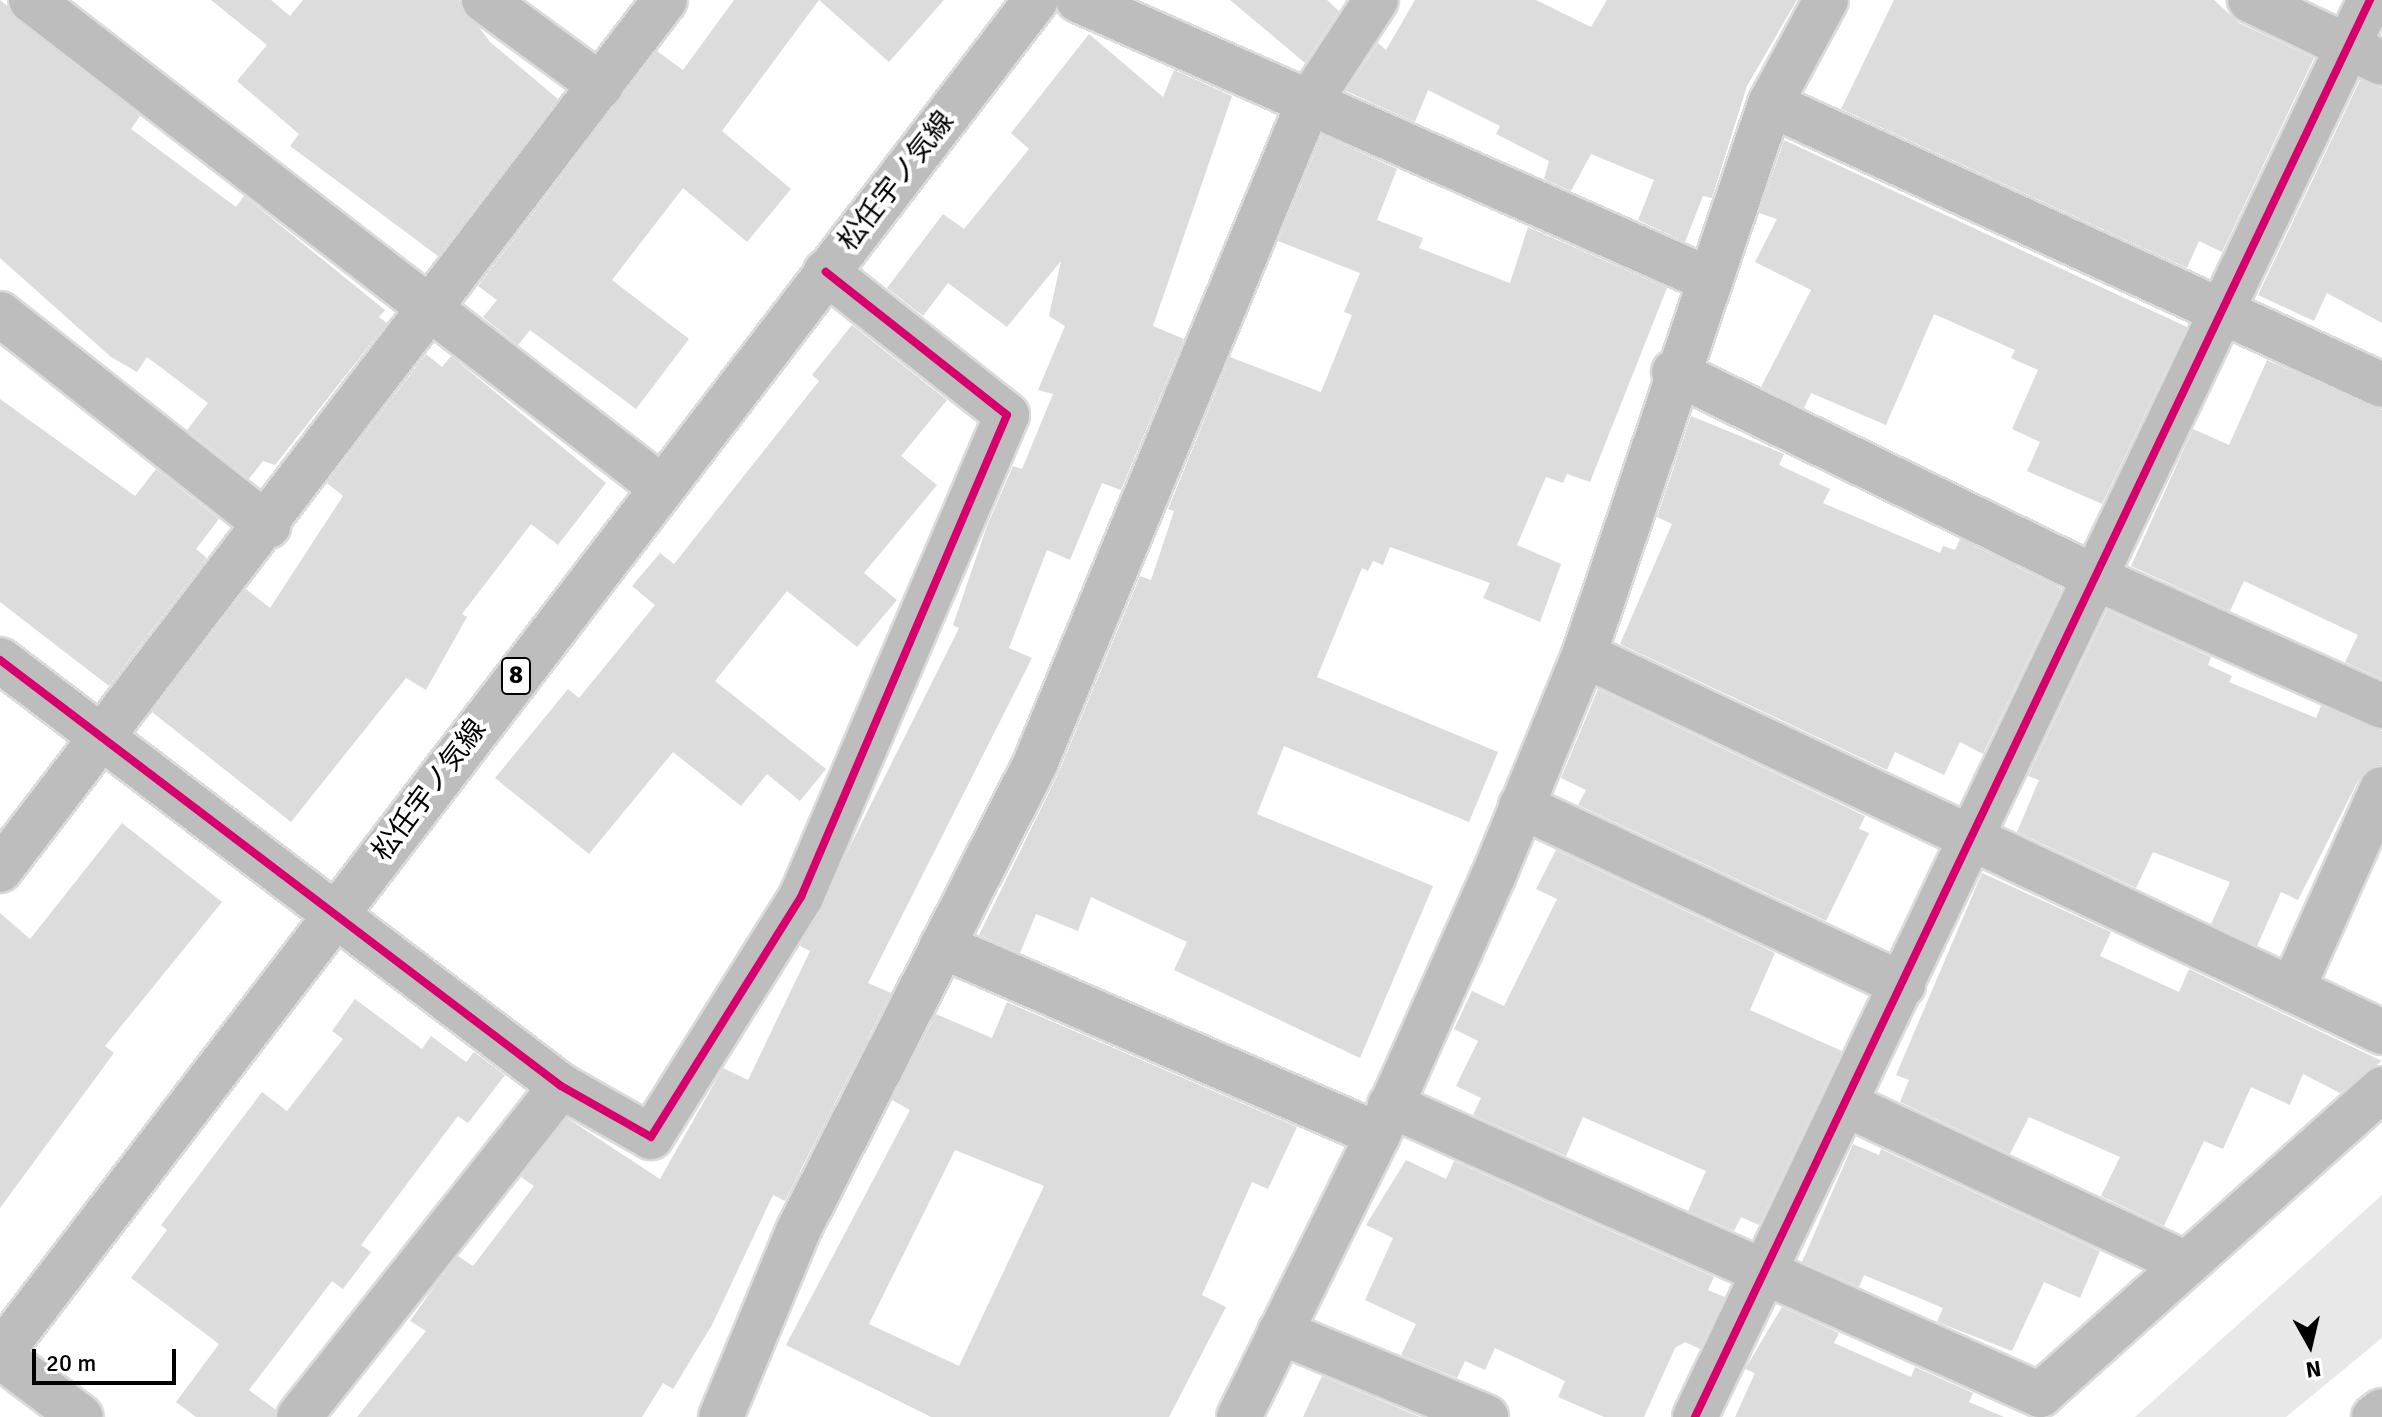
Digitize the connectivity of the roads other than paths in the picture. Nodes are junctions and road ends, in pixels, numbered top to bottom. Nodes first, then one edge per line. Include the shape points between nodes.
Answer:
1 (31, 0) edge
2 (484, 0) edge
3 (665, 0) edge
4 (1036, 0) edge
5 (1078, 0) edge
6 (1376, 0) edge
7 (1826, 0) edge
8 (2250, 0) edge
9 (2370, 0) edge
10 (2364, 54) edge
11 (601, 86) junction
12 (1308, 104) junction
13 (1770, 104) junction
14 (826, 272) junction
15 (1708, 279) junction
16 (435, 310) junction
17 (2224, 310) junction
18 (0, 314) edge
19 (1674, 372) junction
20 (2382, 385) edge
21 (661, 487) junction
22 (268, 526) junction
23 (2098, 579) junction
24 (1584, 655) junction
25 (0, 660) edge
26 (2382, 706) edge
27 (101, 740) junction
28 (2382, 789) edge
29 (1521, 806) junction
30 (1973, 844) junction
31 (0, 870) edge
32 (335, 913) junction
33 (942, 946) junction
34 (1903, 985) junction
35 (2292, 990) junction
36 (2382, 1032) edge
37 (561, 1086) junction
38 (2382, 1089) edge
39 (1847, 1105) junction
40 (1384, 1120) junction
41 (2182, 1262) junction
42 (1770, 1270) junction
43 (1280, 1332) junction
44 (0, 1355) edge
45 (2032, 1406) edge
46 (2382, 1411) edge
47 (81, 1417) edge
48 (299, 1417) edge
49 (721, 1417) edge
50 (1239, 1417) edge
51 (1486, 1417) edge
52 (1695, 1417) edge
53 (2374, 1417) edge

1 - 16 street
2 - 11 street
3 - 11 street
4 - 14 street, 松任宇ノ気線 / 8
5 - 12 street
6 - 12 street
7 - 13 street
8 - 10 street
9 - 10 street
10 - 17 street
11 - 16 street
12 - 15 street
12 - 33 street via 1035,764
13 - 15 street
13 - 17 street
14 - 21 street, 松任宇ノ気線 / 8
14 - 37 street via 1007,415 801,897 651,1137
15 - 19 street
16 - 21 street
16 - 22 street
17 - 20 street
17 - 23 street
18 - 22 street
19 - 23 street
19 - 24 street
21 - 32 street, 松任宇ノ気線 / 8
22 - 27 street
23 - 26 street
23 - 30 street
24 - 29 street
24 - 30 street
25 - 27 street
27 - 31 street
27 - 32 street
28 - 35 street
29 - 34 street
29 - 40 street
30 - 34 street
30 - 35 street
32 - 37 street
32 - 44 street, 松任宇ノ気線 / 8
33 - 40 street
33 - 49 street via 798,1231
34 - 39 street
35 - 36 street
37 - 48 street
38 - 41 street
39 - 41 street
39 - 42 street
40 - 42 street
40 - 43 street
41 - 45 street
42 - 45 street
42 - 52 street
43 - 50 street
43 - 51 street
44 - 47 street
46 - 53 street

